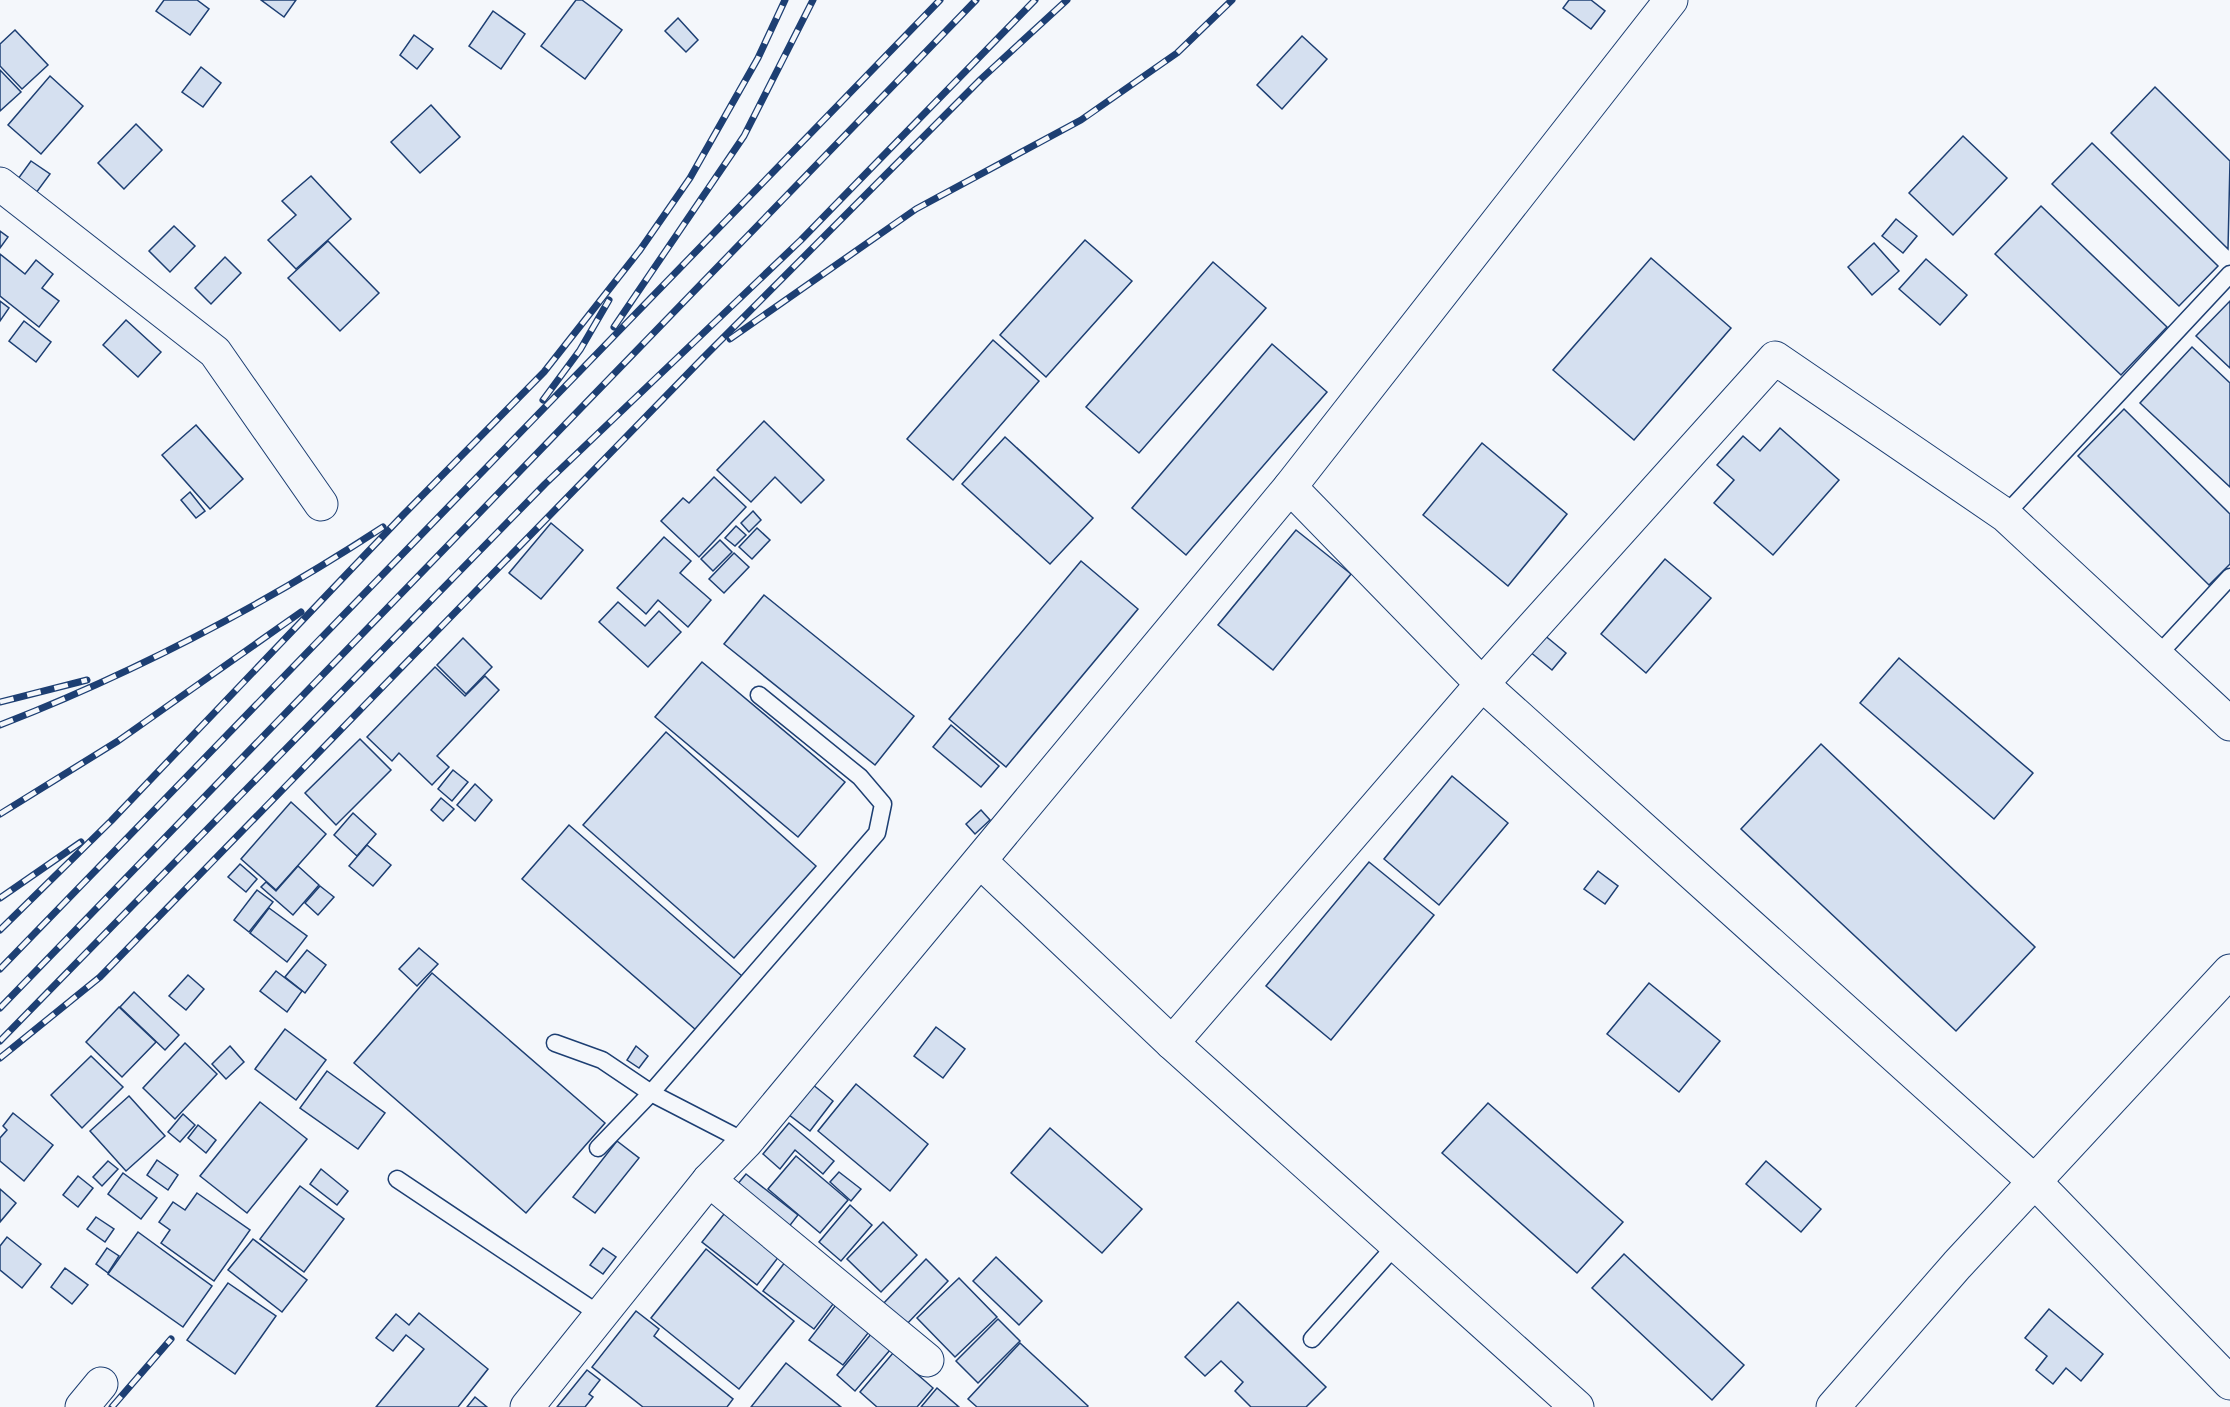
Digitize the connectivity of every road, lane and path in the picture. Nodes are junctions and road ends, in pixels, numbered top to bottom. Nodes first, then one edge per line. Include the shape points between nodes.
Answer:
1 (1671, 0) edge
2 (0, 184) edge
3 (2230, 274) edge
4 (1290, 488) junction
5 (321, 504) dead end
6 (2005, 515) junction
7 (2230, 577) edge
8 (2157, 656) junction
9 (1482, 684) junction
10 (759, 696) dead end
11 (2230, 724) edge
12 (980, 861) junction
13 (2230, 971) edge
14 (555, 1043) dead end
15 (1173, 1043) junction
16 (651, 1093) junction
17 (746, 1142) junction
18 (598, 1148) dead end
19 (397, 1179) dead end
20 (709, 1179) junction
21 (2035, 1182) junction
22 (1396, 1245) junction
23 (602, 1316) junction
24 (1312, 1339) dead end
25 (927, 1360) dead end
26 (2230, 1383) edge
27 (527, 1407) edge
28 (1577, 1407) edge
29 (1833, 1407) edge

1 - 4 street
2 - 5 street via 215,352
3 - 6 lane
4 - 9 street
4 - 12 street
6 - 8 street
6 - 9 street via 1775,358
7 - 8 lane
8 - 11 street
9 - 15 street
9 - 21 street
10 - 16 lane via 860,777 883,804 877,833
12 - 15 street
12 - 17 street
13 - 21 street
14 - 16 lane via 602,1060
15 - 22 street
16 - 17 lane
16 - 18 lane
17 - 20 street
19 - 23 lane
20 - 23 street
20 - 25 street
21 - 26 street
21 - 29 street
22 - 24 lane
22 - 28 street
23 - 27 street

